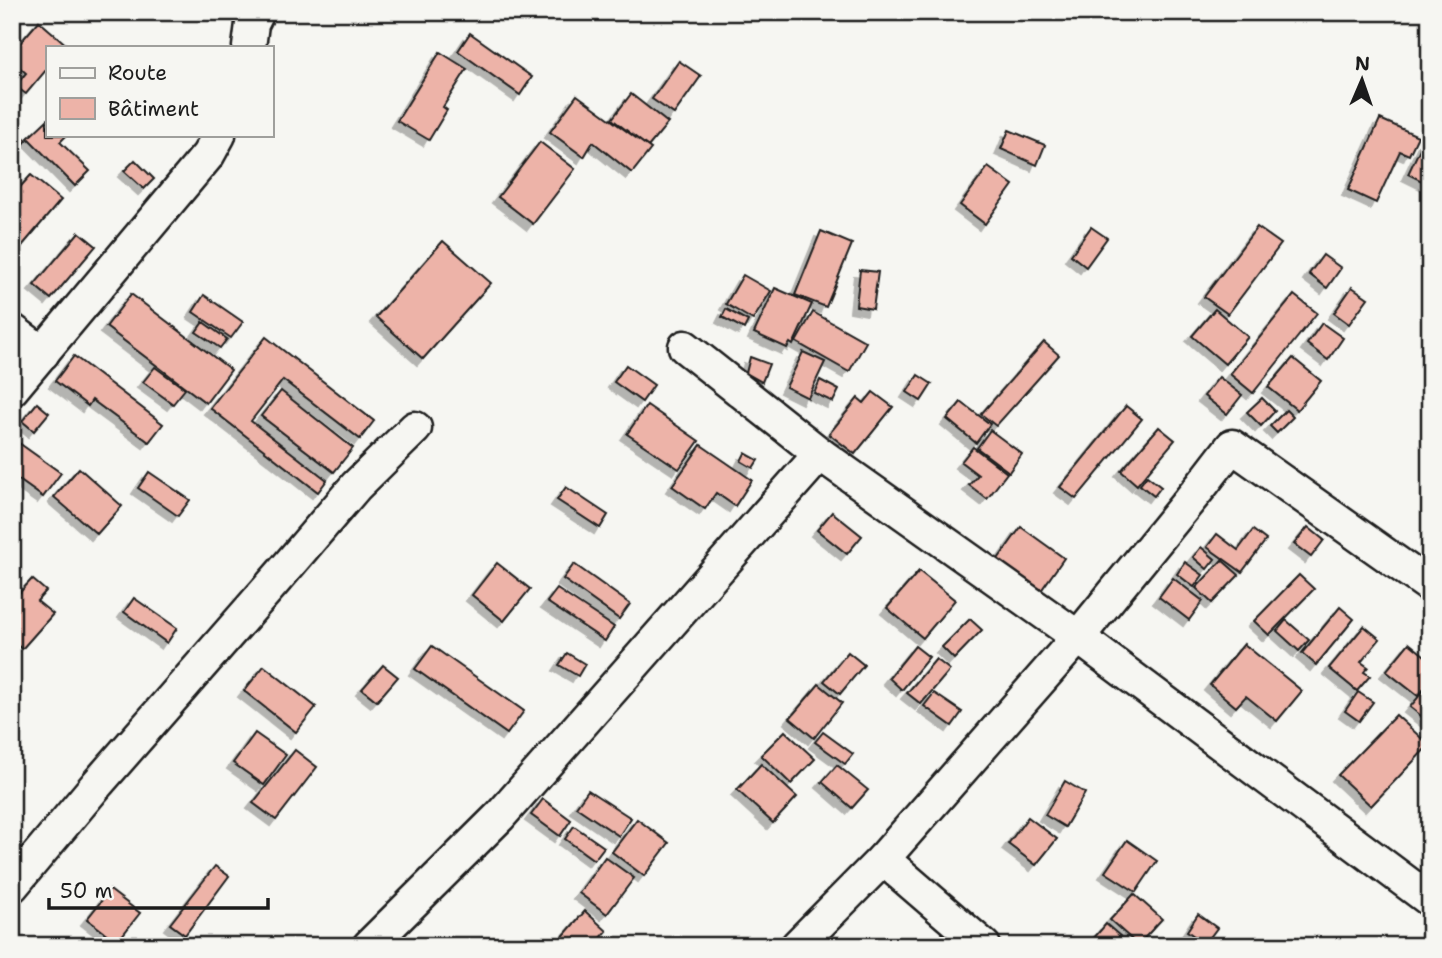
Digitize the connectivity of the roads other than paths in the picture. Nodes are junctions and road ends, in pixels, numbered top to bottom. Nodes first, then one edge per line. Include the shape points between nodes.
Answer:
1 (218, 136) edge
2 (12, 330) edge
3 (685, 347) dead end
4 (43, 353) junction
5 (12, 389) edge
6 (415, 428) dead end
7 (820, 454) junction
8 (1430, 586) edge
9 (1078, 637) junction
10 (883, 859) junction
11 (12, 886) edge
12 (1430, 900) edge
13 (369, 946) edge
14 (797, 946) edge
15 (984, 946) edge

1 - 4 street via 208,155
2 - 4 street
3 - 7 street
4 - 5 street
6 - 11 street via 356,486
7 - 9 street
7 - 13 street via 500,816
8 - 9 street via 1231,446
9 - 10 street
9 - 12 street
10 - 14 street
10 - 15 street

